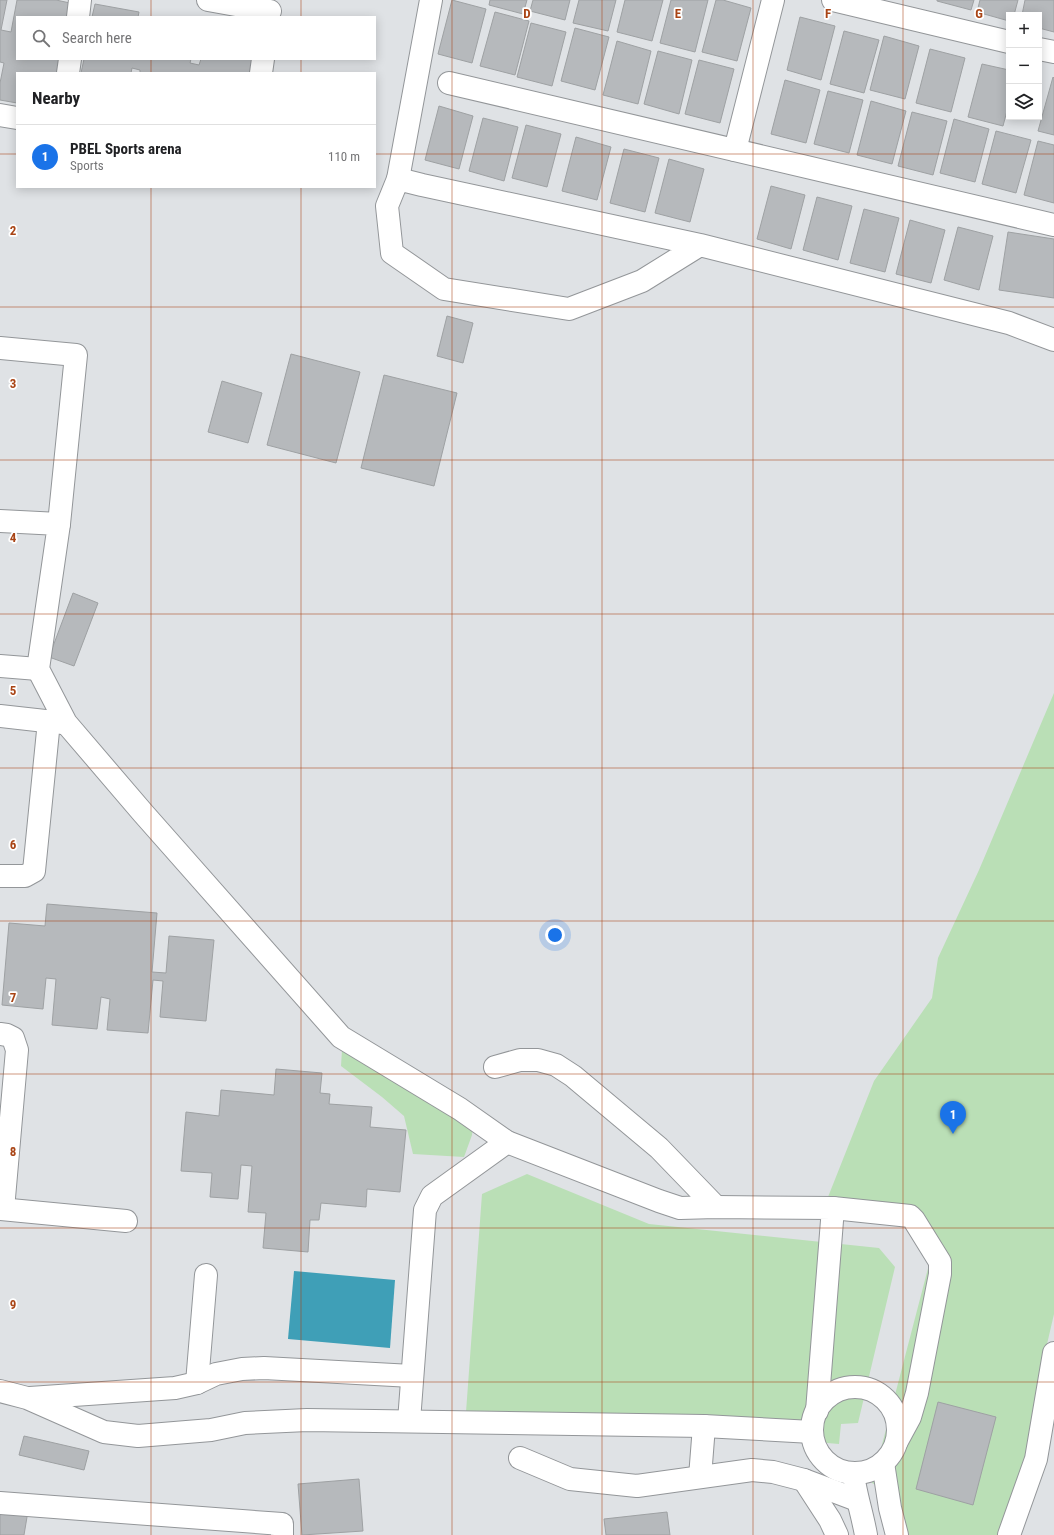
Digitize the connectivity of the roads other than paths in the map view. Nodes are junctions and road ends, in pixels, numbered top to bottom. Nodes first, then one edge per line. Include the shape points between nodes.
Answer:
1 (80, 0) edge
2 (208, 0) edge
3 (431, 0) edge
4 (772, 0) edge
5 (833, 0) edge
6 (270, 9) edge
7 (78, 16) edge
8 (1006, 41) edge
9 (1042, 50) edge
10 (1054, 52) edge
11 (70, 60) edge
12 (263, 60) edge
13 (68, 72) edge
14 (261, 72) edge
15 (449, 83) dead end
16 (0, 115) edge
17 (16, 118) edge
18 (735, 150) junction
19 (398, 179) junction
20 (1054, 225) edge
21 (700, 245) junction
22 (1054, 340) edge
23 (0, 348) edge
24 (0, 521) edge
25 (59, 524) junction
26 (0, 666) edge
27 (38, 669) junction
28 (0, 716) edge
29 (58, 722) junction
30 (0, 876) edge
31 (0, 1034) edge
32 (495, 1067) dead end
33 (507, 1142) junction
34 (716, 1207) junction
35 (833, 1208) junction
36 (2, 1209) edge
37 (126, 1221) dead end
38 (206, 1275) dead end
39 (1054, 1353) edge
40 (412, 1376) junction
41 (197, 1383) junction
42 (0, 1391) edge
43 (27, 1398) junction
44 (817, 1411) junction
45 (409, 1421) junction
46 (704, 1426) junction
47 (812, 1432) junction
48 (897, 1441) junction
49 (520, 1458) dead end
50 (883, 1463) junction
51 (852, 1473) junction
52 (700, 1477) junction
53 (804, 1480) junction
54 (0, 1503) edge
55 (862, 1517) edge
56 (282, 1535) edge
57 (837, 1535) edge
58 (897, 1535) edge
59 (1008, 1535) edge

1 - 7 street
2 - 6 street
3 - 19 street
4 - 18 street
5 - 8 street
9 - 10 street
11 - 13 street
12 - 14 street
15 - 18 street
16 - 17 street
18 - 20 street
19 - 21 street
19 - 21 street via 386,206 392,253 444,289 569,309 642,281
21 - 22 street via 1009,323
23 - 25 street via 76,355
24 - 25 street
25 - 27 street
26 - 27 street
27 - 29 street
28 - 29 street
29 - 30 street via 34,871 25,876
29 - 33 street via 143,812 341,1037 460,1109
31 - 36 street via 13,1038 17,1050
32 - 34 street via 520,1060 538,1060 556,1065 574,1076 658,1148
33 - 34 street via 680,1208
33 - 40 street via 432,1196 425,1210
34 - 35 street
35 - 44 street
35 - 48 street via 910,1216 940,1262 940,1274 917,1393 910,1417
36 - 37 street
38 - 41 street
39 - 59 street via 1036,1459
40 - 41 street via 264,1368 216,1374
40 - 45 street
41 - 43 street via 175,1388
42 - 43 street
43 - 45 street via 104,1432 138,1436 203,1431 260,1422
44 - 47 street
44 - 48 street via 825,1399 837,1392 850,1388 864,1388 887,1402 898,1427
45 - 46 street
46 - 47 street
46 - 52 street
47 - 51 street via 820,1456 829,1465
48 - 50 street
49 - 52 street via 570,1479 599,1483 637,1486
50 - 51 street via 873,1469
50 - 58 street
51 - 55 street
52 - 53 street via 752,1470 773,1472
53 - 55 street
53 - 57 street
54 - 56 street via 282,1524

